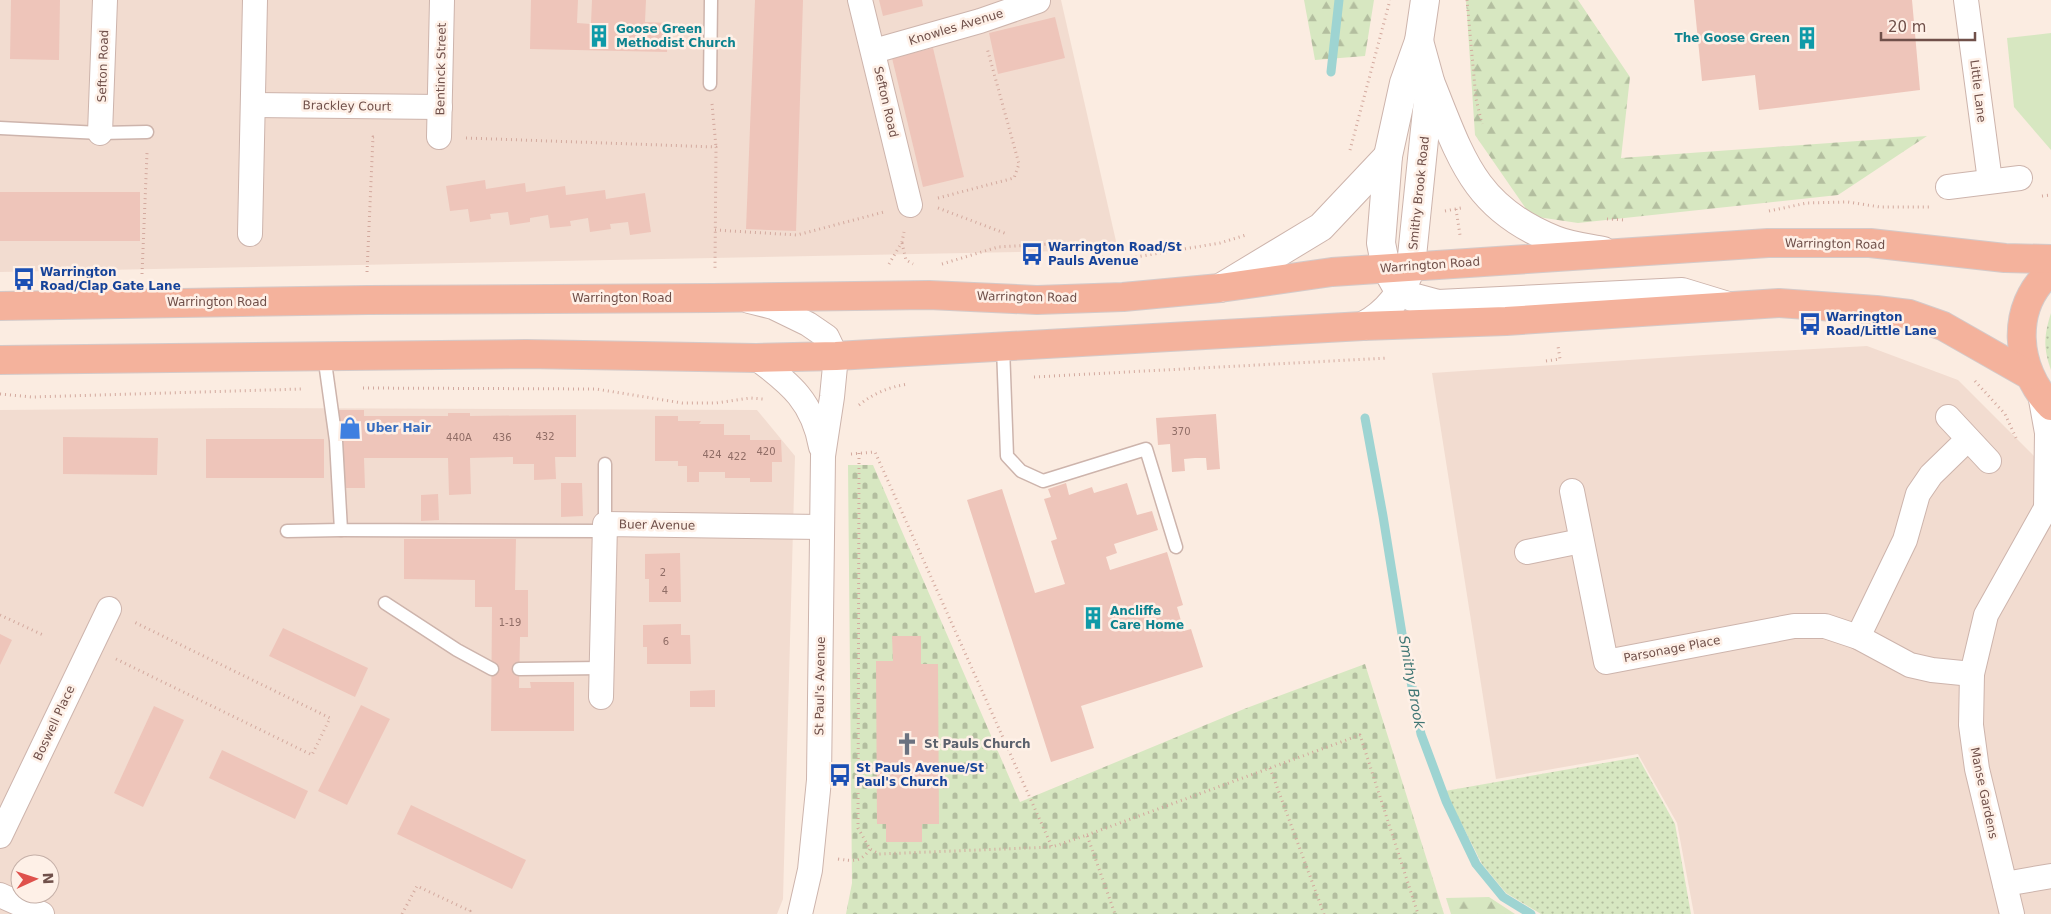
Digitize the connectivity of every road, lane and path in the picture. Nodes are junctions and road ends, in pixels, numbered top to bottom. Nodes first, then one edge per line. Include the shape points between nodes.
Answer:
1 (105, 0) edge
2 (255, 0) edge
3 (442, 0) edge
4 (711, 0) edge
5 (860, 0) edge
6 (1390, 0) edge
7 (1425, 0) edge
8 (1467, 0) edge
9 (1966, 0) edge
10 (1038, 1) edge
11 (980, 21) junction
12 (1419, 41) junction
13 (874, 51) junction
14 (1430, 80) junction
15 (710, 84) joint
16 (253, 105) junction
17 (440, 107) junction
18 (0, 128) edge
19 (1484, 129) dead end
20 (100, 132) junction
21 (147, 132) joint
22 (383, 137) dead end
23 (439, 138) joint
24 (716, 147) junction
25 (1388, 156) junction
26 (1348, 157) dead end
27 (2020, 178) dead end
28 (1990, 181) junction
29 (1948, 187) dead end
30 (2051, 195) edge
31 (2038, 197) dead end
32 (1455, 203) dead end
33 (916, 204) junction
34 (1935, 207) dead end
35 (1766, 212) dead end
36 (1606, 219) dead end
37 (1626, 220) dead end
38 (1460, 227) dead end
39 (715, 230) junction
40 (1254, 232) dead end
41 (250, 234) dead end
42 (1007, 234) dead end
43 (902, 242) junction
44 (1608, 252) junction
45 (2051, 259) edge
46 (936, 266) dead end
47 (918, 267) dead end
48 (885, 268) dead end
49 (2051, 271) edge
50 (1400, 275) junction
51 (1220, 288) junction
52 (726, 298) junction
53 (368, 300) junction
54 (138, 303) junction
55 (0, 306) edge
56 (1728, 306) junction
57 (1363, 326) junction
58 (1558, 346) junction
59 (1567, 346) dead end
60 (1003, 347) junction
61 (1549, 347) dead end
62 (324, 355) junction
63 (836, 356) junction
64 (756, 358) junction
65 (1389, 358) dead end
66 (0, 360) edge
67 (1546, 361) dead end
68 (1970, 375) dead end
69 (1004, 378) junction
70 (916, 384) dead end
71 (329, 388) junction
72 (2040, 392) edge
73 (0, 394) edge
74 (768, 402) dead end
75 (857, 406) dead end
76 (1948, 417) dead end
77 (1968, 439) junction
78 (2020, 446) dead end
79 (859, 453) junction
80 (823, 456) junction
81 (1989, 461) dead end
82 (605, 464) dead end
83 (1572, 491) dead end
84 (2049, 505) edge
85 (822, 527) junction
86 (605, 528) junction
87 (341, 530) junction
88 (287, 531) dead end
89 (1581, 540) junction
90 (1176, 547) dead end
91 (1527, 552) dead end
92 (385, 603) dead end
93 (109, 609) joint
94 (0, 615) edge
95 (43, 635) dead end
96 (1858, 637) junction
97 (90, 647) junction
98 (602, 668) junction
99 (492, 669) dead end
100 (519, 670) dead end
101 (1972, 674) junction
102 (601, 698) dead end
103 (1270, 768) junction
104 (1087, 835) junction
105 (0, 836) edge
106 (1052, 847) junction
107 (870, 849) junction
108 (812, 855) junction
109 (2051, 876) edge
110 (2005, 884) junction
111 (0, 895) edge
112 (42, 914) edge
113 (402, 914) edge
114 (468, 914) edge
115 (800, 914) edge
116 (1115, 914) edge
117 (1324, 914) edge
118 (1418, 914) edge
119 (2012, 914) edge

1 - 20 street, Sefton Road
2 - 16 street
3 - 17 street, Bentinck Street
4 - 15 lane
5 - 13 street, Sefton Road
6 - 26 path
7 - 12 street, Smithy Brook Road
8 - 19 path via 1476,99
9 - 28 street, Little Lane
10 - 11 street, Knowles Avenue
11 - 13 street, Knowles Avenue
11 - 33 path via 1019,164 1014,178
12 - 14 street, Smithy Brook Road
12 - 25 street, Smithy Brook Road via 1404,82
13 - 33 street, Sefton Road
14 - 44 street via 1468,170 1499,208 1518,222 1556,240
14 - 50 street, Smithy Brook Road
15 - 24 path
16 - 17 street, Brackley Court
16 - 41 street
17 - 23 street, Bentinck Street
18 - 20 lane
20 - 21 lane
21 - 54 path via 142,280
22 - 53 path via 373,137
23 - 24 path
24 - 39 path
25 - 50 street, Smithy Brook Road via 1381,243
25 - 51 street via 1321,227
27 - 28 street
28 - 29 street
30 - 31 path
32 - 38 path
33 - 39 path via 797,235
33 - 42 path
33 - 43 path
34 - 35 path via 1807,203
36 - 37 path
39 - 52 path
40 - 46 path via 1220,243 1112,262 1066,243 998,247
43 - 47 path via 906,260
43 - 48 path via 892,262
44 - 45 highway, Warrington Road via 1768,243 1870,243 2005,258
44 - 50 highway, Warrington Road
49 - 72 highway via 2030,298 2022,323 2022,349
50 - 51 highway, Warrington Road via 1332,272
50 - 56 street via 1412,297 1438,304 1682,292
50 - 57 street via 1388,308
51 - 52 highway, Warrington Road via 1123,297 1037,300 929,295
52 - 53 highway, Warrington Road
52 - 63 street via 773,307 808,324 827,337
53 - 54 highway, Warrington Road
54 - 55 highway, Warrington Road
56 - 57 highway
56 - 72 highway via 1779,303 1909,314 1943,326
57 - 60 highway
58 - 59 path
58 - 61 path
58 - 67 path via 1560,359
60 - 63 highway
60 - 69 lane
62 - 64 highway
62 - 66 highway
62 - 71 lane
63 - 64 highway
63 - 80 street, St Paul's Avenue
64 - 80 street, St Paul's Avenue via 803,398 819,433
65 - 69 path
68 - 78 path via 2005,414
69 - 90 lane via 1007,456 1021,471 1043,481 1146,449
70 - 75 path via 878,392
71 - 73 path via 32,397
71 - 74 path via 596,389 682,403 750,398
71 - 87 lane via 336,441
72 - 84 street, Manse Gardens via 2047,433
76 - 77 street
77 - 81 street
77 - 96 street via 1931,475 1918,494 1905,540
79 - 80 path
79 - 106 path via 875,452
79 - 107 path via 858,828
80 - 85 street, St Paul's Avenue
82 - 86 lane
83 - 89 street, Parsonage Place
84 - 101 street, Manse Gardens via 1986,615
85 - 86 street, Buer Avenue
85 - 108 street, St Paul's Avenue via 819,780
86 - 87 lane
86 - 98 street, Buer Avenue
87 - 88 lane
89 - 91 street
89 - 96 street, Parsonage Place via 1606,662 1794,626 1824,626
92 - 99 lane
93 - 97 street, Boswell Place
93 - 97 path via 330,718 312,756
94 - 95 path
96 - 101 street, Parsonage Place via 1910,664
97 - 105 street, Boswell Place
98 - 100 lane
98 - 102 street, Buer Avenue
101 - 110 street, Manse Gardens via 1971,725 1977,769
103 - 104 path
103 - 117 path
103 - 118 path via 1360,735
104 - 106 path
104 - 116 path
106 - 107 path via 879,854
107 - 108 path via 864,857 854,861
108 - 115 street, St Paul's Avenue
109 - 110 street
110 - 119 street, Manse Gardens
111 - 112 street
113 - 114 path via 417,886 470,911

